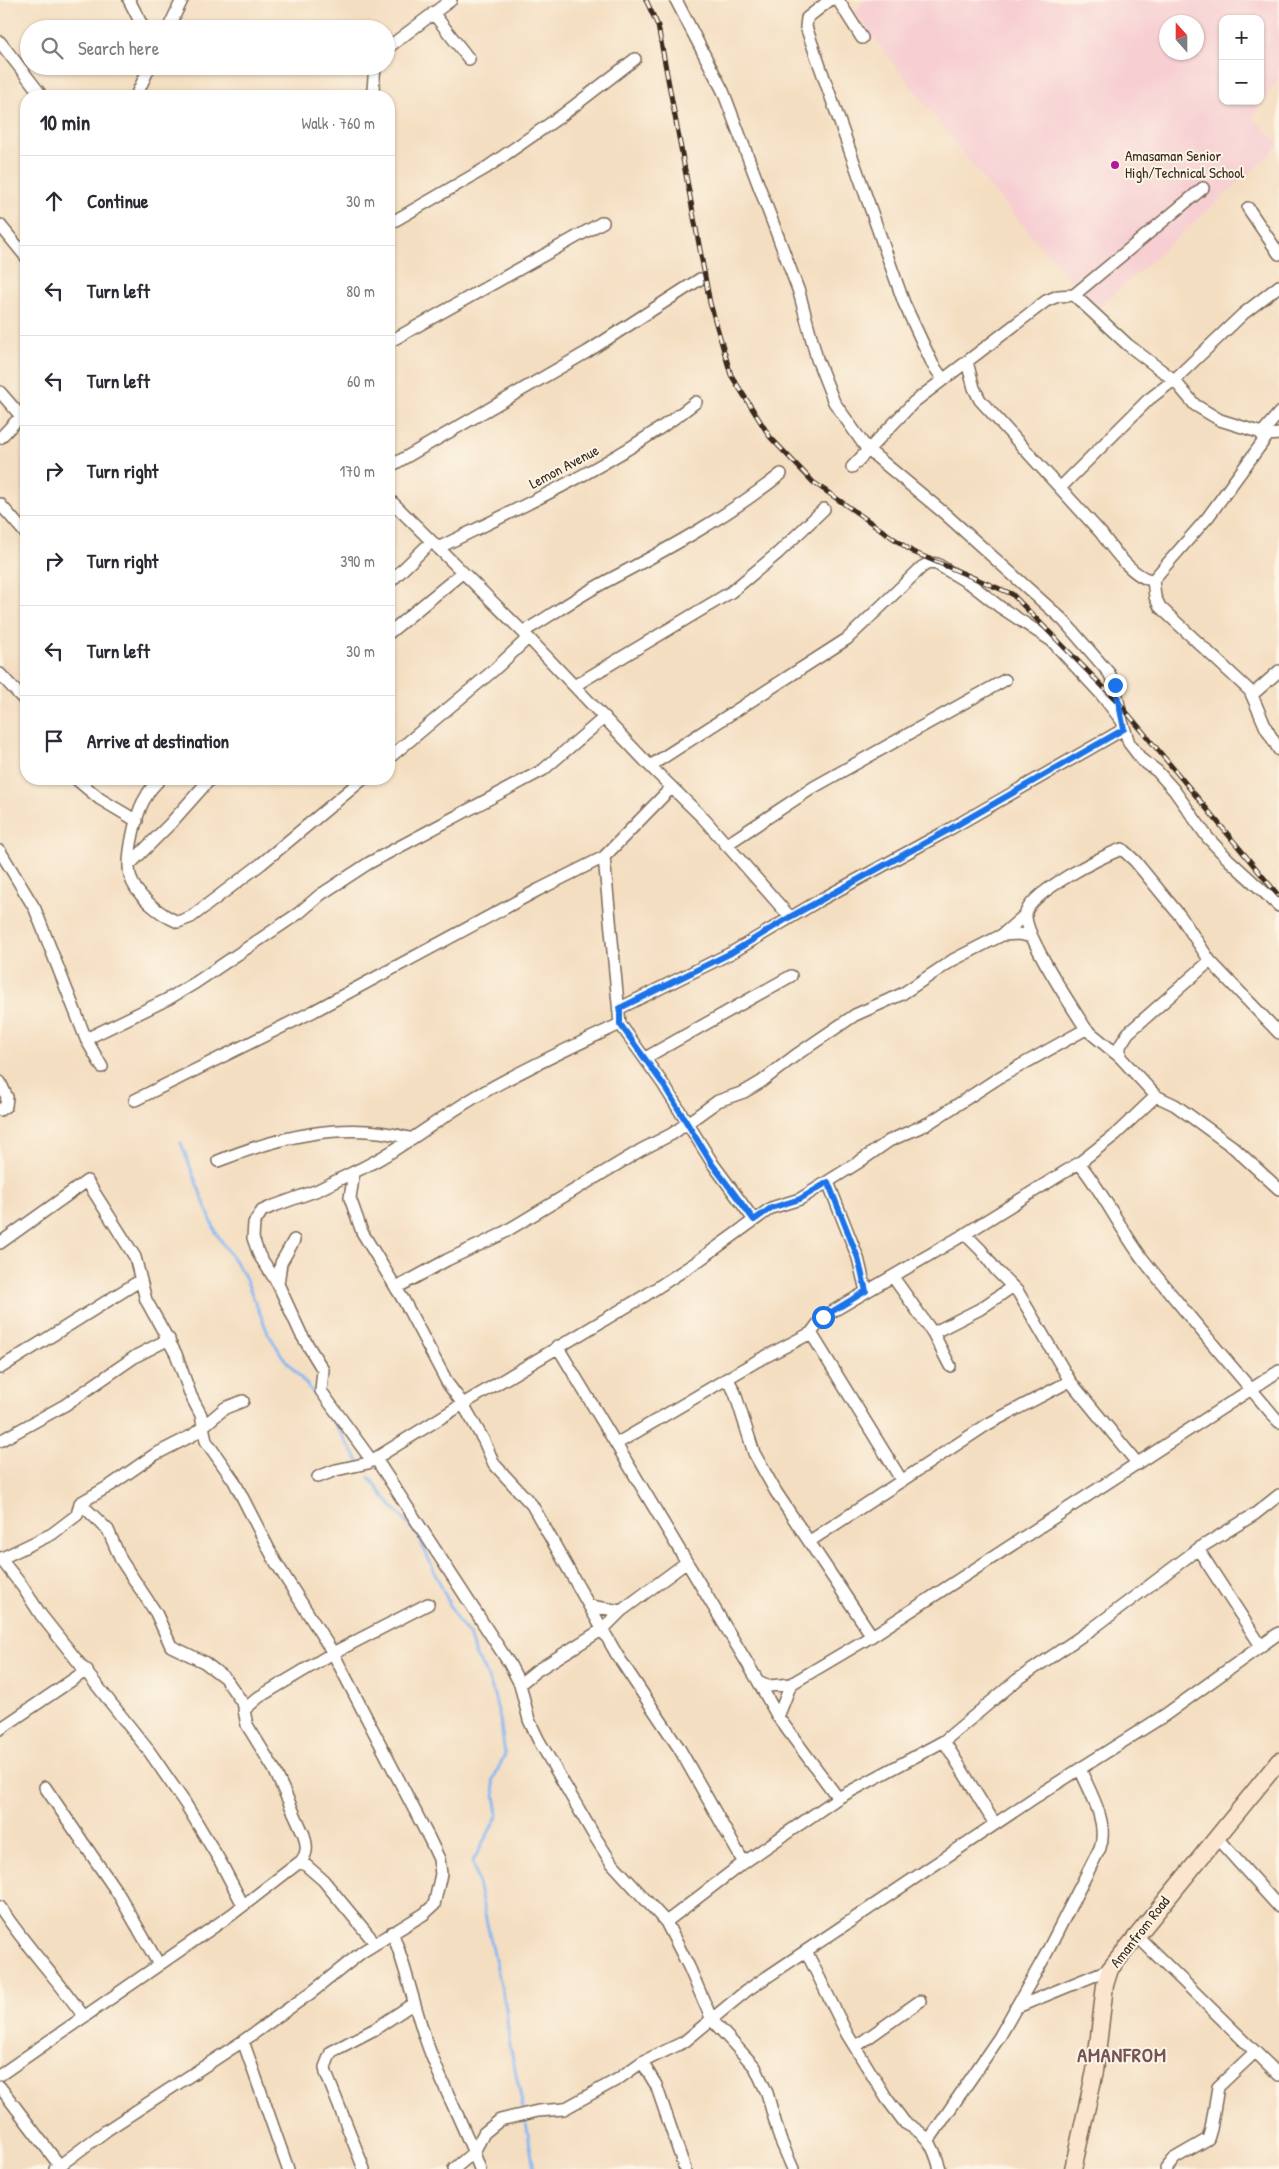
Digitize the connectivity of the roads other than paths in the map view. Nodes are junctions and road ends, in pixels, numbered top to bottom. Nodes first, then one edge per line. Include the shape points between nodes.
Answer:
1 (129, 0) edge
2 (182, 0) edge
3 (451, 0) edge
4 (676, 0) edge
5 (830, 0) edge
6 (838, 0) edge
7 (433, 13) junction
8 (139, 20) edge
9 (172, 20) edge
10 (862, 38) dead end
11 (0, 42) edge
12 (395, 43) edge
13 (635, 58) dead end
14 (469, 59) dead end
15 (20, 68) edge
16 (26, 75) edge
17 (146, 75) edge
18 (374, 75) edge
19 (37, 90) edge
20 (139, 90) edge
21 (373, 90) edge
22 (1203, 188) dead end
23 (1248, 208) dead end
24 (395, 221) edge
25 (603, 222) dead end
26 (0, 225) edge
27 (20, 250) edge
28 (1279, 254) edge
29 (700, 279) dead end
30 (1279, 286) edge
31 (1074, 295) junction
32 (395, 339) edge
33 (967, 362) junction
34 (943, 379) junction
35 (1174, 380) junction
36 (0, 392) edge
37 (696, 402) dead end
38 (20, 412) edge
39 (1279, 413) edge
40 (20, 421) edge
41 (1269, 434) edge
42 (0, 438) edge
43 (868, 449) junction
44 (395, 463) edge
45 (852, 467) dead end
46 (781, 474) dead end
47 (1060, 488) junction
48 (0, 504) edge
49 (395, 505) edge
50 (824, 509) dead end
51 (20, 527) edge
52 (434, 545) junction
53 (462, 573) junction
54 (395, 577) edge
55 (1154, 580) junction
56 (395, 628) edge
57 (525, 636) junction
58 (1279, 671) edge
59 (0, 674) edge
60 (1005, 680) dead end
61 (574, 686) junction
62 (1252, 695) junction
63 (20, 696) edge
64 (605, 717) junction
65 (1123, 725) junction
66 (1279, 750) edge
67 (395, 753) edge
68 (650, 766) junction
69 (83, 785) edge
70 (155, 785) edge
71 (205, 785) edge
72 (356, 785) edge
73 (671, 788) junction
74 (137, 821) junction
75 (726, 844) junction
76 (0, 851) edge
77 (604, 857) junction
78 (129, 865) junction
79 (1279, 906) edge
80 (1026, 914) junction
81 (790, 917) junction
82 (1002, 935) junction
83 (1032, 937) junction
84 (1210, 961) junction
85 (791, 976) dead end
86 (620, 1008) junction
87 (620, 1024) junction
88 (1086, 1029) junction
89 (1279, 1032) edge
90 (86, 1039) junction
91 (1117, 1051) junction
92 (646, 1058) junction
93 (102, 1067) dead end
94 (0, 1082) edge
95 (1156, 1096) junction
96 (135, 1100) dead end
97 (0, 1110) edge
98 (688, 1123) junction
99 (409, 1138) junction
100 (218, 1161) dead end
101 (1079, 1162) junction
102 (354, 1172) junction
103 (828, 1182) junction
104 (1279, 1189) edge
105 (754, 1220) junction
106 (966, 1234) junction
107 (294, 1240) dead end
108 (0, 1243) edge
109 (893, 1277) junction
110 (141, 1280) junction
111 (278, 1284) junction
112 (1012, 1287) junction
113 (396, 1288) junction
114 (866, 1291) junction
115 (812, 1333) junction
116 (933, 1333) junction
117 (169, 1339) junction
118 (557, 1346) junction
119 (950, 1366) dead end
120 (0, 1368) edge
121 (1279, 1371) edge
122 (728, 1379) junction
123 (1070, 1381) junction
124 (1252, 1390) junction
125 (244, 1401) dead end
126 (463, 1404) junction
127 (1279, 1422) edge
128 (204, 1427) junction
129 (0, 1441) edge
130 (616, 1444) junction
131 (374, 1460) junction
132 (1138, 1464) junction
133 (318, 1477) dead end
134 (902, 1481) junction
135 (1279, 1495) edge
136 (80, 1503) junction
137 (810, 1541) junction
138 (1198, 1549) junction
139 (0, 1558) edge
140 (687, 1562) junction
141 (428, 1604) dead end
142 (590, 1606) junction
143 (621, 1611) junction
144 (603, 1629) junction
145 (1279, 1633) edge
146 (872, 1636) junction
147 (1261, 1646) junction
148 (332, 1653) junction
149 (86, 1670) junction
150 (758, 1681) junction
151 (520, 1684) junction
152 (791, 1684) junction
153 (246, 1708) junction
154 (778, 1717) junction
155 (0, 1729) edge
156 (944, 1741) junction
157 (1279, 1761) edge
158 (1080, 1769) junction
159 (45, 1787) dead end
160 (838, 1798) junction
161 (995, 1824) junction
162 (1216, 1837) junction
163 (301, 1862) junction
164 (744, 1863) junction
165 (243, 1906) junction
166 (0, 1907) edge
167 (1279, 1907) edge
168 (666, 1922) junction
169 (392, 1932) junction
170 (1136, 1935) junction
171 (375, 1943) junction
172 (806, 1951) junction
173 (158, 1963) junction
174 (1110, 1969) junction
175 (920, 2001) dead end
176 (414, 2003) junction
177 (1015, 2008) junction
178 (84, 2017) junction
179 (712, 2020) junction
180 (243, 2041) junction
181 (854, 2046) junction
182 (1255, 2052) junction
183 (642, 2062) junction
184 (0, 2075) edge
185 (1279, 2075) edge
186 (0, 2086) edge
187 (929, 2140) junction
188 (474, 2152) junction
189 (57, 2168) edge
190 (288, 2169) edge
191 (364, 2169) edge
192 (454, 2169) edge
193 (480, 2169) edge
194 (685, 2169) edge
195 (793, 2169) edge
196 (940, 2169) edge
197 (1073, 2169) edge
198 (1166, 2169) edge

1 - 8 street
2 - 9 street
3 - 7 street
4 - 43 street via 723,91 799,292 817,360 834,402
5 - 34 street via 807,18 806,27 904,303 933,365
6 - 10 street
7 - 12 street
7 - 14 street
11 - 15 street
13 - 24 street via 561,116 486,168
16 - 19 street
17 - 20 street
18 - 21 street
22 - 31 street
23 - 28 street
25 - 32 street
26 - 27 street
29 - 44 street via 587,352
30 - 35 street via 1243,314
31 - 33 street via 1046,301
31 - 35 street via 1128,345
33 - 34 street
33 - 47 street via 980,400
34 - 43 street via 914,402
35 - 41 street via 1195,405 1220,420
35 - 47 street via 1148,400
36 - 38 street
37 - 52 street, Lemon Avenue via 662,429 593,470
39 - 41 street
40 - 42 street
41 - 55 street via 1208,517
43 - 45 street
43 - 65 street via 1064,620 1109,673 1115,685
46 - 57 street via 743,504 642,564 603,583
47 - 55 street via 1124,561 1146,580
48 - 51 street
49 - 52 street
50 - 61 street via 731,592
52 - 53 street
52 - 54 street, Lemon Avenue
53 - 56 street
53 - 57 street
55 - 62 street via 1155,597 1160,608
57 - 61 street
57 - 67 street via 494,670
58 - 62 street
59 - 63 street
60 - 75 street via 814,787
61 - 64 street
62 - 66 street
64 - 68 street
64 - 90 street via 543,770 369,863 195,983
65 - 68 street via 1089,680 1052,641 972,585 937,564 929,563 847,638
65 - 79 street via 1129,743 1174,790 1208,838
65 - 81 street via 943,833
68 - 73 street
69 - 74 street
70 - 74 street via 145,797
71 - 78 street
72 - 78 street via 261,864 191,917 178,922 168,918 137,889 130,876
73 - 75 street
73 - 77 street
74 - 78 street
75 - 81 street
76 - 90 street via 35,909
77 - 86 street
77 - 96 street via 314,1011
80 - 82 street
80 - 83 street
80 - 84 street via 1029,904 1039,895 1122,849 1136,861 1181,917
81 - 86 street via 705,967
82 - 83 street
82 - 98 street via 954,960 902,994 855,1015 761,1082 744,1092 718,1100
83 - 88 street
84 - 89 street
84 - 91 street via 1135,1026
85 - 92 street
86 - 87 street
87 - 92 street
87 - 99 street via 507,1080
88 - 91 street
88 - 103 street via 929,1123 889,1141
90 - 93 street
91 - 95 street
92 - 98 street
94 - 97 street via 7,1102
95 - 101 street via 1116,1134
95 - 104 street via 1175,1105 1233,1148
98 - 105 street via 712,1164
98 - 113 street via 498,1236
99 - 100 street via 345,1130 324,1131 243,1151
99 - 102 street via 374,1163
101 - 106 street
101 - 124 street via 1142,1258
102 - 111 street via 318,1190 271,1206 262,1211 254,1222 253,1238 259,1255
102 - 113 street via 350,1198 355,1216
103 - 105 street via 800,1199 771,1208
103 - 114 street via 858,1258
105 - 118 street via 698,1261
106 - 109 street
106 - 112 street
107 - 111 street via 281,1263
108 - 110 street via 87,1181 135,1257
109 - 114 street
109 - 116 street
110 - 117 street via 146,1300
110 - 120 street
111 - 131 street via 301,1334 323,1370 321,1391
112 - 116 street via 980,1309
112 - 123 street
113 - 126 street via 439,1369
114 - 115 street via 823,1317
115 - 122 street
115 - 134 street
116 - 119 street
117 - 128 street
117 - 129 street via 136,1356 65,1405
118 - 126 street
118 - 130 street
121 - 124 street
122 - 130 street
122 - 137 street via 754,1453
123 - 132 street
123 - 134 street via 988,1424
124 - 127 street
124 - 132 street
125 - 128 street via 225,1408
126 - 131 street
126 - 142 street via 494,1464 532,1505
128 - 136 street
128 - 148 street via 206,1441 234,1481 275,1561
130 - 140 street
131 - 133 street
131 - 151 street
132 - 146 street
134 - 137 street
135 - 138 street
136 - 139 street via 77,1515 52,1534
136 - 153 street via 108,1530 122,1560 156,1613 171,1646 204,1662 225,1678
137 - 146 street
138 - 147 street
138 - 156 street via 1092,1630 1017,1680
139 - 149 street
140 - 143 street
140 - 150 street
141 - 148 street
142 - 143 street
142 - 144 street
143 - 144 street
144 - 151 street
144 - 164 street via 678,1748
145 - 147 street
146 - 152 street
147 - 158 street via 1165,1715
148 - 153 street
148 - 169 street via 439,1859 440,1881 434,1905 410,1924
149 - 155 street
149 - 165 street via 185,1803
150 - 152 street via 769,1686
150 - 154 street
151 - 168 street via 538,1739 592,1832 611,1862
152 - 154 street
153 - 163 street via 247,1724 274,1769 304,1835 306,1856
154 - 160 street
156 - 160 street
156 - 161 street
157 - 162 street, Amanfrom Road
158 - 161 street
158 - 177 street via 1101,1822 1102,1842
159 - 173 street via 119,1895
160 - 164 street
161 - 172 street
162 - 167 street
162 - 170 street, Amanfrom Road
163 - 165 street
163 - 171 street via 323,1880
164 - 168 street
165 - 173 street
166 - 178 street via 15,1932
168 - 179 street
169 - 171 street
169 - 176 street via 408,1974
170 - 174 street, Amanfrom Road
170 - 182 street
171 - 180 street
172 - 179 street via 746,1991
172 - 181 street
173 - 178 street
174 - 177 street
174 - 197 street, Amanfrom Road via 1105,1985 1095,2071
175 - 181 street
176 - 188 street via 428,2045
176 - 191 street via 331,2052 327,2058 326,2073
177 - 187 street via 990,2051
178 - 184 street
179 - 183 street via 675,2048
179 - 195 street via 756,2068
180 - 189 street via 107,2130
180 - 190 street
181 - 187 street via 905,2123 918,2129
182 - 185 street
182 - 198 street via 1218,2087 1208,2139 1175,2158
183 - 188 street via 564,2109 500,2120 484,2134
183 - 194 street via 656,2085
186 - 189 street
187 - 196 street
188 - 192 street
188 - 193 street

